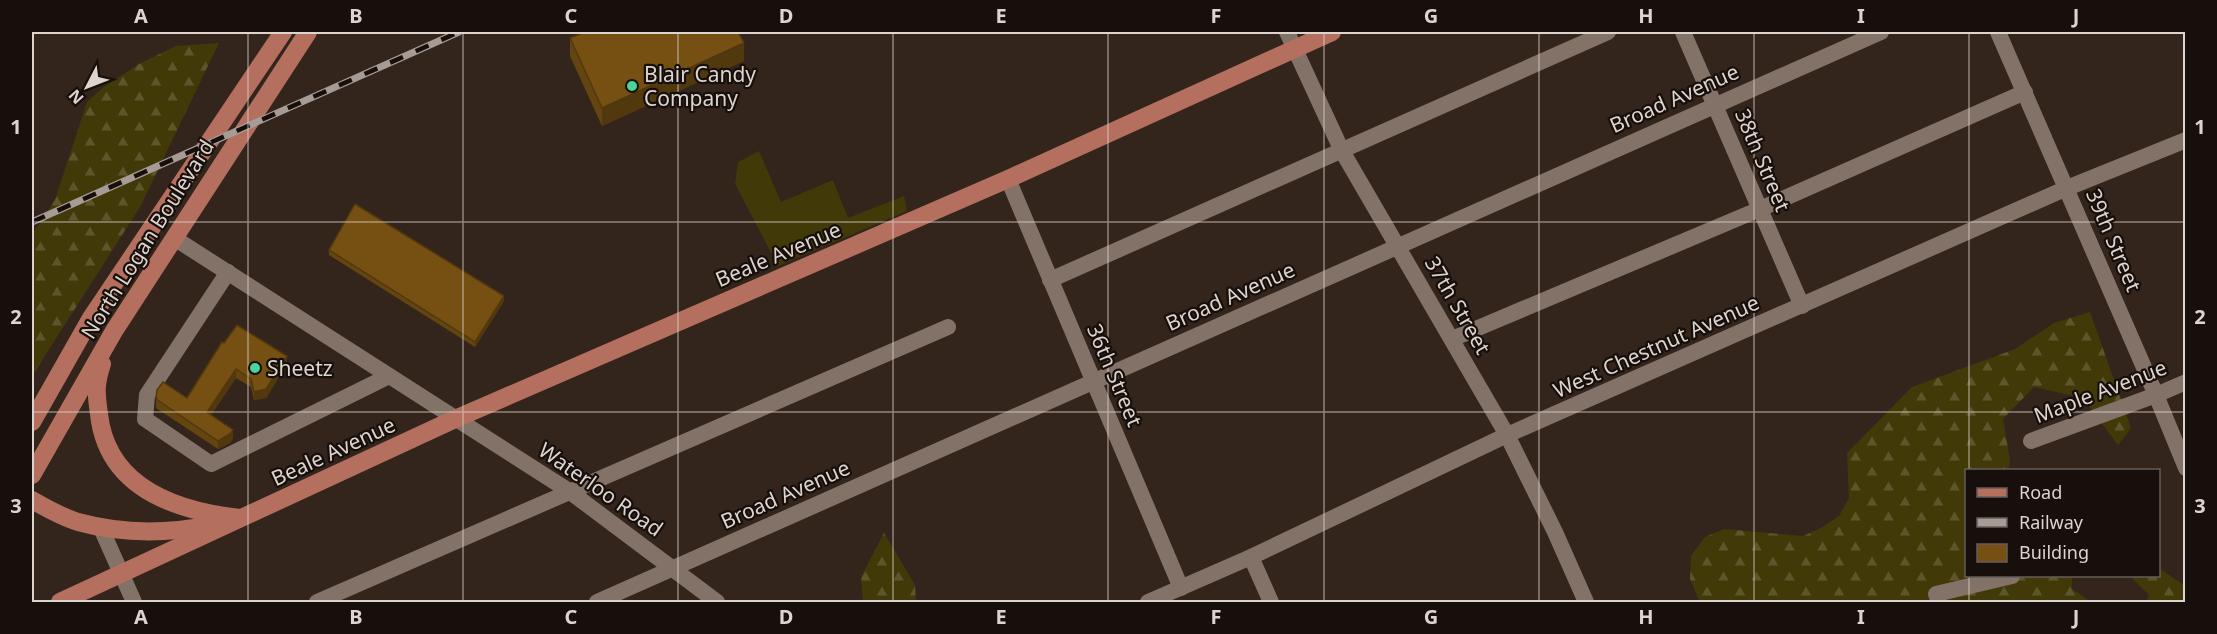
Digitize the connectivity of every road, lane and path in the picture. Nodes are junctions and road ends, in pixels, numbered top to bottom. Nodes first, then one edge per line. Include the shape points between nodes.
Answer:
1 (284, 32) edge
2 (308, 32) edge
3 (1332, 32) edge
4 (1608, 32) edge
5 (1683, 32) edge
6 (1881, 32) edge
7 (1998, 32) edge
8 (1291, 40) edge
9 (2025, 92) junction
10 (1715, 105) junction
11 (2186, 140) edge
12 (1342, 151) junction
13 (1008, 179) junction
14 (2067, 188) junction
15 (1760, 209) junction
16 (174, 238) junction
17 (1398, 246) junction
18 (228, 272) junction
19 (1050, 280) junction
20 (1802, 306) junction
21 (948, 327) dead end
22 (114, 331) junction
23 (1452, 339) junction
24 (389, 376) junction
25 (1093, 381) junction
26 (2186, 382) edge
27 (2156, 395) junction
28 (455, 419) junction
29 (32, 422) edge
30 (1507, 435) junction
31 (2031, 441) dead end
32 (2186, 468) edge
33 (32, 475) edge
34 (569, 491) junction
35 (32, 500) edge
36 (242, 518) junction
37 (100, 526) junction
38 (1251, 557) junction
39 (673, 568) junction
40 (122, 574) junction
41 (2009, 577) edge
42 (1181, 588) junction
43 (60, 603) edge
44 (134, 603) edge
45 (317, 603) edge
46 (597, 603) edge
47 (717, 603) edge
48 (1148, 603) edge
49 (1271, 603) edge
50 (1586, 603) edge
51 (1939, 603) edge

1 - 29 main road, North Logan Boulevard via 91,318
2 - 16 main road, North Logan Boulevard
3 - 8 main road, Beale Avenue
4 - 12 street
5 - 10 street, 38th Street
6 - 10 street, Broad Avenue
7 - 9 street, 39th Street
8 - 12 street, 37th Street
8 - 13 main road, Beale Avenue
9 - 14 street, 39th Street
9 - 15 street
10 - 15 street, 38th Street
10 - 17 street, Broad Avenue
11 - 14 street, West Chestnut Avenue
12 - 17 street, 37th Street
12 - 19 street
13 - 19 street, 36th Street
13 - 28 main road, Beale Avenue
14 - 20 street, West Chestnut Avenue
14 - 27 street, 39th Street
15 - 20 street, 38th Street
15 - 23 street
16 - 18 street, Waterloo Road
16 - 22 main road, North Logan Boulevard
17 - 23 street, 37th Street
17 - 25 street, Broad Avenue
18 - 24 street, Waterloo Road
18 - 24 street via 147,395 145,419 211,464
19 - 25 street, 36th Street
20 - 30 street, West Chestnut Avenue
21 - 34 street
22 - 33 main road, North Logan Boulevard
22 - 36 main road via 96,383 100,427 111,453 129,477 154,496 210,515
23 - 30 street, 37th Street
24 - 28 street, Waterloo Road
25 - 39 street, Broad Avenue
25 - 42 street, 36th Street
26 - 27 street, Maple Avenue
27 - 31 street, Maple Avenue
27 - 32 street, 39th Street
28 - 34 street, Waterloo Road
28 - 36 main road, Beale Avenue
30 - 38 street, West Chestnut Avenue
30 - 50 street, 37th Street
34 - 39 street, Waterloo Road
34 - 45 street
35 - 37 main road, Beale Avenue via 77,522
36 - 37 main road, Beale Avenue via 178,531 142,533
36 - 40 main road, Beale Avenue
37 - 40 street
38 - 42 street, West Chestnut Avenue
38 - 49 street
39 - 46 street, Broad Avenue
39 - 47 street, Waterloo Road
40 - 43 main road, Beale Avenue
40 - 44 street
41 - 51 street via 1936,594
42 - 48 street, West Chestnut Avenue

